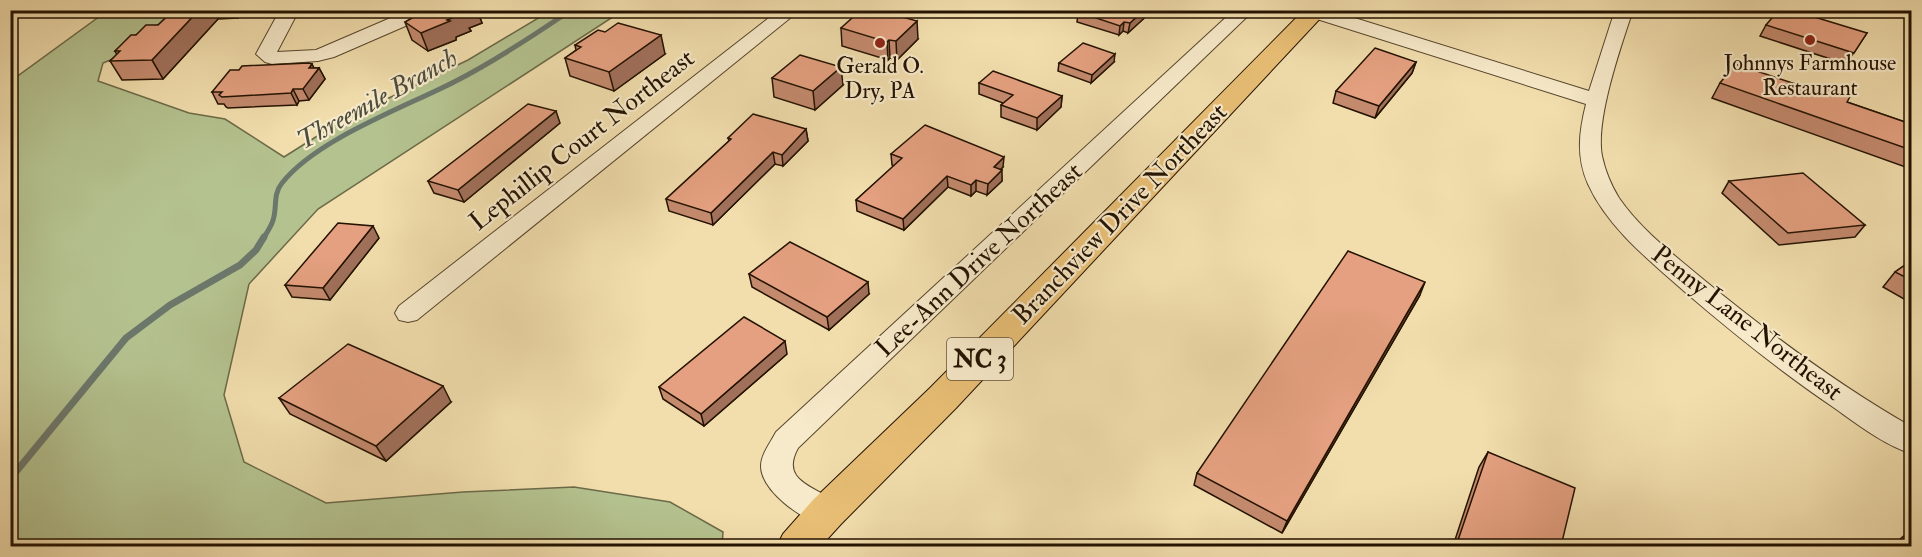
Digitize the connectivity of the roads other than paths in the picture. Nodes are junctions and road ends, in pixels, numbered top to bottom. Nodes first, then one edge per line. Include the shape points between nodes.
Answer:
1 (290, 10) edge
2 (426, 10) edge
3 (791, 10) edge
4 (1245, 10) edge
5 (1624, 10) edge
6 (1314, 11) edge
7 (1598, 100) junction
8 (408, 313) dead end
9 (1911, 442) edge
10 (827, 512) junction
11 (797, 546) edge

1 - 2 street via 266,54 272,58 316,57
3 - 8 street, Lephillip Court Northeast
4 - 10 street, Lee-Ann Drive Northeast via 788,440 774,467 780,480
5 - 7 street, Penny Lane Northeast
6 - 7 street
6 - 10 main road, Branchview Drive Northeast / NC 3 via 943,398
7 - 9 street, Penny Lane Northeast via 1589,145 1594,172 1628,224 1655,252 1801,372
10 - 11 main road, Branchview Drive Northeast / NC 3

